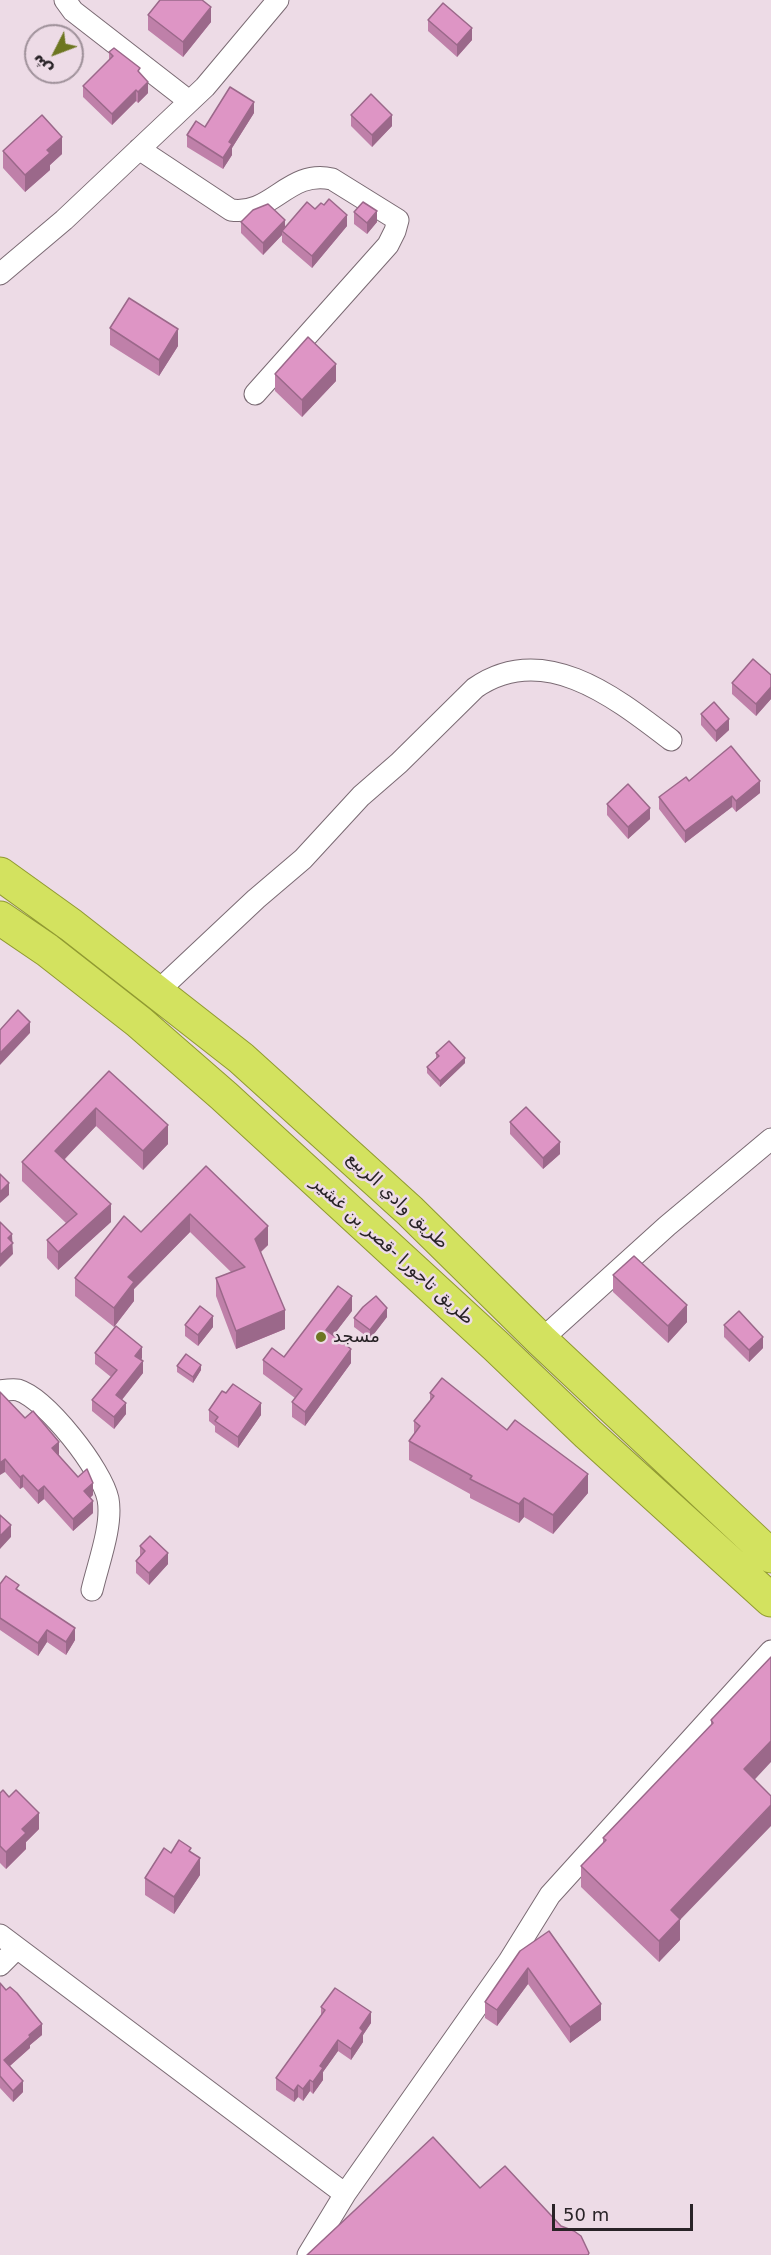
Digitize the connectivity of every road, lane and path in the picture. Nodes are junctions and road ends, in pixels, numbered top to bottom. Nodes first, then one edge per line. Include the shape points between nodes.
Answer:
1 (65, 0) edge
2 (278, 0) edge
3 (189, 101) junction
4 (139, 149) junction
5 (0, 274) edge
6 (255, 394) dead end
7 (671, 740) dead end
8 (0, 874) edge
9 (0, 918) edge
10 (158, 992) junction
11 (771, 1139) edge
12 (541, 1340) junction
13 (0, 1391) edge
14 (771, 1556) edge
15 (92, 1590) dead end
16 (771, 1599) edge
17 (771, 1651) edge
18 (0, 1935) edge
19 (17, 1948) junction
20 (0, 1965) edge
21 (345, 2193) junction
22 (308, 2255) edge

1 - 3 street via 73,11
2 - 3 street
3 - 4 street
4 - 5 street
4 - 6 street via 231,210 255,208 306,178 320,176 332,179 398,220 388,245
7 - 10 street via 603,692 549,669 522,669 487,679
8 - 10 highway, طريق وادي الربيع
9 - 16 highway, طريق تاجورا -قصر بن غشير via 139,1022 224,1096
10 - 12 highway, طريق وادي الربيع via 241,1058 328,1136
11 - 12 street
12 - 14 highway, طريق وادي الربيع
13 - 15 street via 17,1390 56,1417 104,1486 109,1508 107,1528
17 - 21 street via 550,1895 509,1961
18 - 19 street
19 - 20 street
19 - 21 street
21 - 22 street

